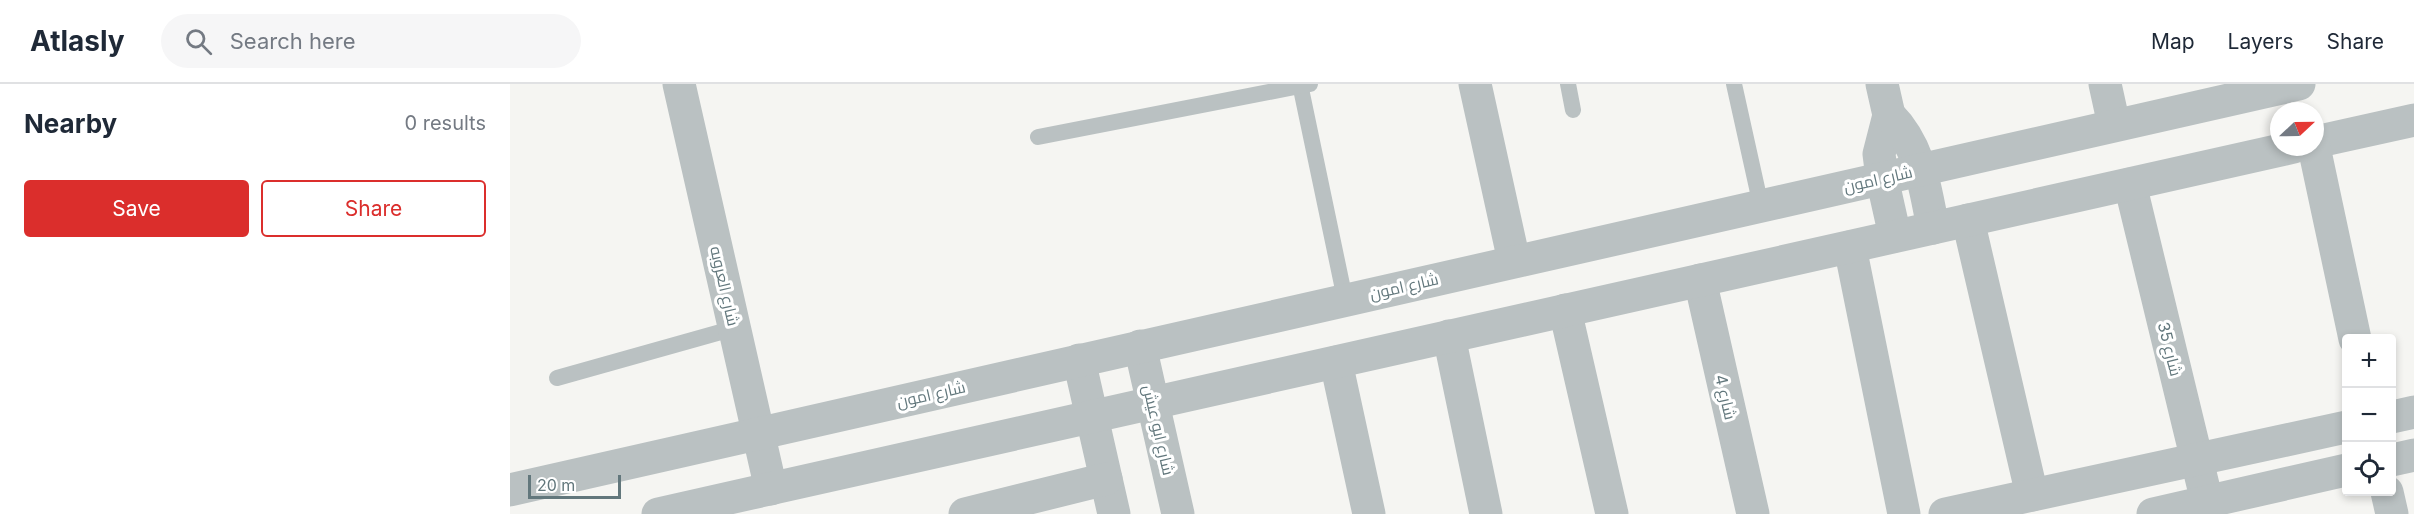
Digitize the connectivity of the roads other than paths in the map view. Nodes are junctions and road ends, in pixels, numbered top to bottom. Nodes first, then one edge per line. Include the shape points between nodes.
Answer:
1 (679, 84) edge
2 (1474, 84) edge
3 (1568, 84) edge
4 (1734, 84) edge
5 (2105, 84) edge
6 (2299, 84) edge
7 (1303, 85) edge
8 (2256, 89) edge
9 (1885, 100) edge
10 (1573, 110) dead end
11 (2414, 120) edge
12 (2114, 125) junction
13 (1038, 137) dead end
14 (2324, 140) edge
15 (2270, 152) edge
16 (2316, 156) edge
17 (1921, 169) junction
18 (1882, 178) junction
19 (2130, 184) junction
20 (1761, 206) junction
21 (1968, 220) junction
22 (1933, 228) junction
23 (1895, 236) junction
24 (1850, 247) junction
25 (1514, 261) junction
26 (1700, 280) junction
27 (1345, 299) junction
28 (1566, 310) junction
29 (735, 328) junction
30 (2354, 334) edge
31 (1449, 336) junction
32 (1140, 346) junction
33 (1078, 360) junction
34 (1336, 362) junction
35 (558, 378) dead end
36 (1153, 403) junction
37 (2414, 412) edge
38 (2396, 416) edge
39 (1091, 417) junction
40 (2342, 428) edge
41 (758, 434) junction
42 (2414, 455) edge
43 (2196, 459) junction
44 (2396, 459) edge
45 (2342, 471) edge
46 (1106, 479) junction
47 (771, 489) junction
48 (510, 490) edge
49 (2032, 495) junction
50 (2388, 496) edge
51 (2208, 508) edge
52 (658, 514) edge
53 (965, 514) edge
54 (1114, 514) edge
55 (1178, 514) edge
56 (1369, 514) edge
57 (1486, 514) edge
58 (1612, 514) edge
59 (1753, 514) edge
60 (1904, 514) edge
61 (1945, 514) edge
62 (2153, 514) edge
63 (2392, 514) edge

1 - 29 street, شارع العروبه
2 - 25 street
3 - 10 lane
4 - 20 lane
5 - 12 street
6 - 8 street, شارع امون
7 - 13 lane
7 - 27 lane
8 - 12 street, شارع امون
9 - 17 street
9 - 18 street
11 - 14 street
12 - 17 street, شارع امون
15 - 19 street
16 - 30 street
17 - 18 street, شارع امون
17 - 22 street
18 - 20 street, شارع امون
18 - 23 street
19 - 21 street
19 - 43 street, شارع 35
20 - 25 street, شارع امون
21 - 22 street
21 - 49 street
22 - 23 street
23 - 24 street
24 - 26 street
24 - 60 street
25 - 27 street, شارع امون
26 - 28 street
26 - 59 street, شارع 4
27 - 32 street, شارع امون
28 - 31 street
28 - 58 street
29 - 35 lane
29 - 41 street, شارع العروبه
31 - 34 street
31 - 57 street
32 - 33 street, شارع امون
32 - 36 street, شارع ابو عيش
33 - 39 street
33 - 41 street, شارع امون
34 - 36 street
34 - 56 street
36 - 39 street
36 - 55 street, شارع ابو عيش
37 - 38 street
39 - 46 street
39 - 47 street
40 - 43 street
41 - 47 street, شارع العروبه
41 - 48 street, شارع امون
42 - 44 street
43 - 49 street
43 - 51 street, شارع 35
45 - 51 street
46 - 53 street
46 - 54 street
47 - 52 street
49 - 61 street
50 - 63 street
51 - 62 street

